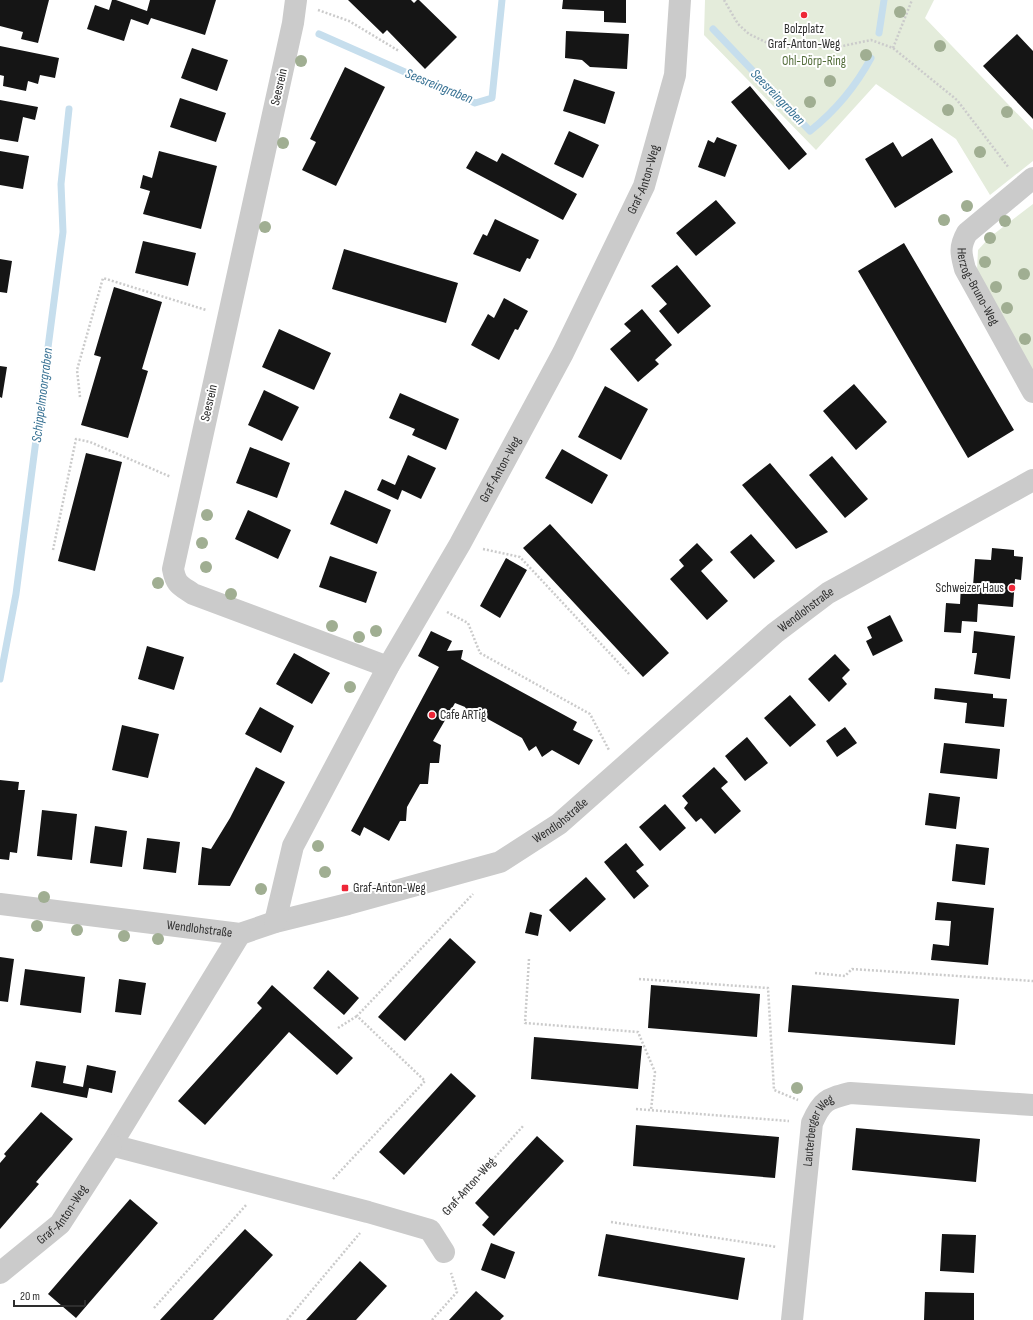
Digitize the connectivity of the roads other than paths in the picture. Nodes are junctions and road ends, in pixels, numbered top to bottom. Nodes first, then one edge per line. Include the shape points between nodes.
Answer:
1 (680, 0) edge
2 (296, 1) edge
3 (1028, 183) edge
4 (1033, 392) edge
5 (1033, 480) edge
6 (388, 667) junction
7 (0, 904) edge
8 (275, 922) junction
9 (240, 934) junction
10 (1033, 1105) edge
11 (111, 1144) junction
12 (444, 1252) road end
13 (0, 1273) edge
14 (792, 1320) edge

1 - 6 street, Graf-Anton-Weg via 674,75 644,186 564,353 460,544
2 - 6 street, Seesrein via 173,569 175,579 193,594
3 - 4 street, Herzog-Bruno-Weg via 967,233 962,242 962,256 966,269
5 - 8 street, Wendlohstraße via 828,593 775,633 559,824 500,862
6 - 8 street, Graf-Anton-Weg via 293,846
7 - 9 street, Wendlohstraße
8 - 9 street, Wendlohstraße
9 - 11 street, Graf-Anton-Weg
10 - 14 street, Lauterberger Weg via 850,1093 831,1098 815,1115
11 - 12 street via 430,1230
11 - 13 street, Graf-Anton-Weg via 60,1224

